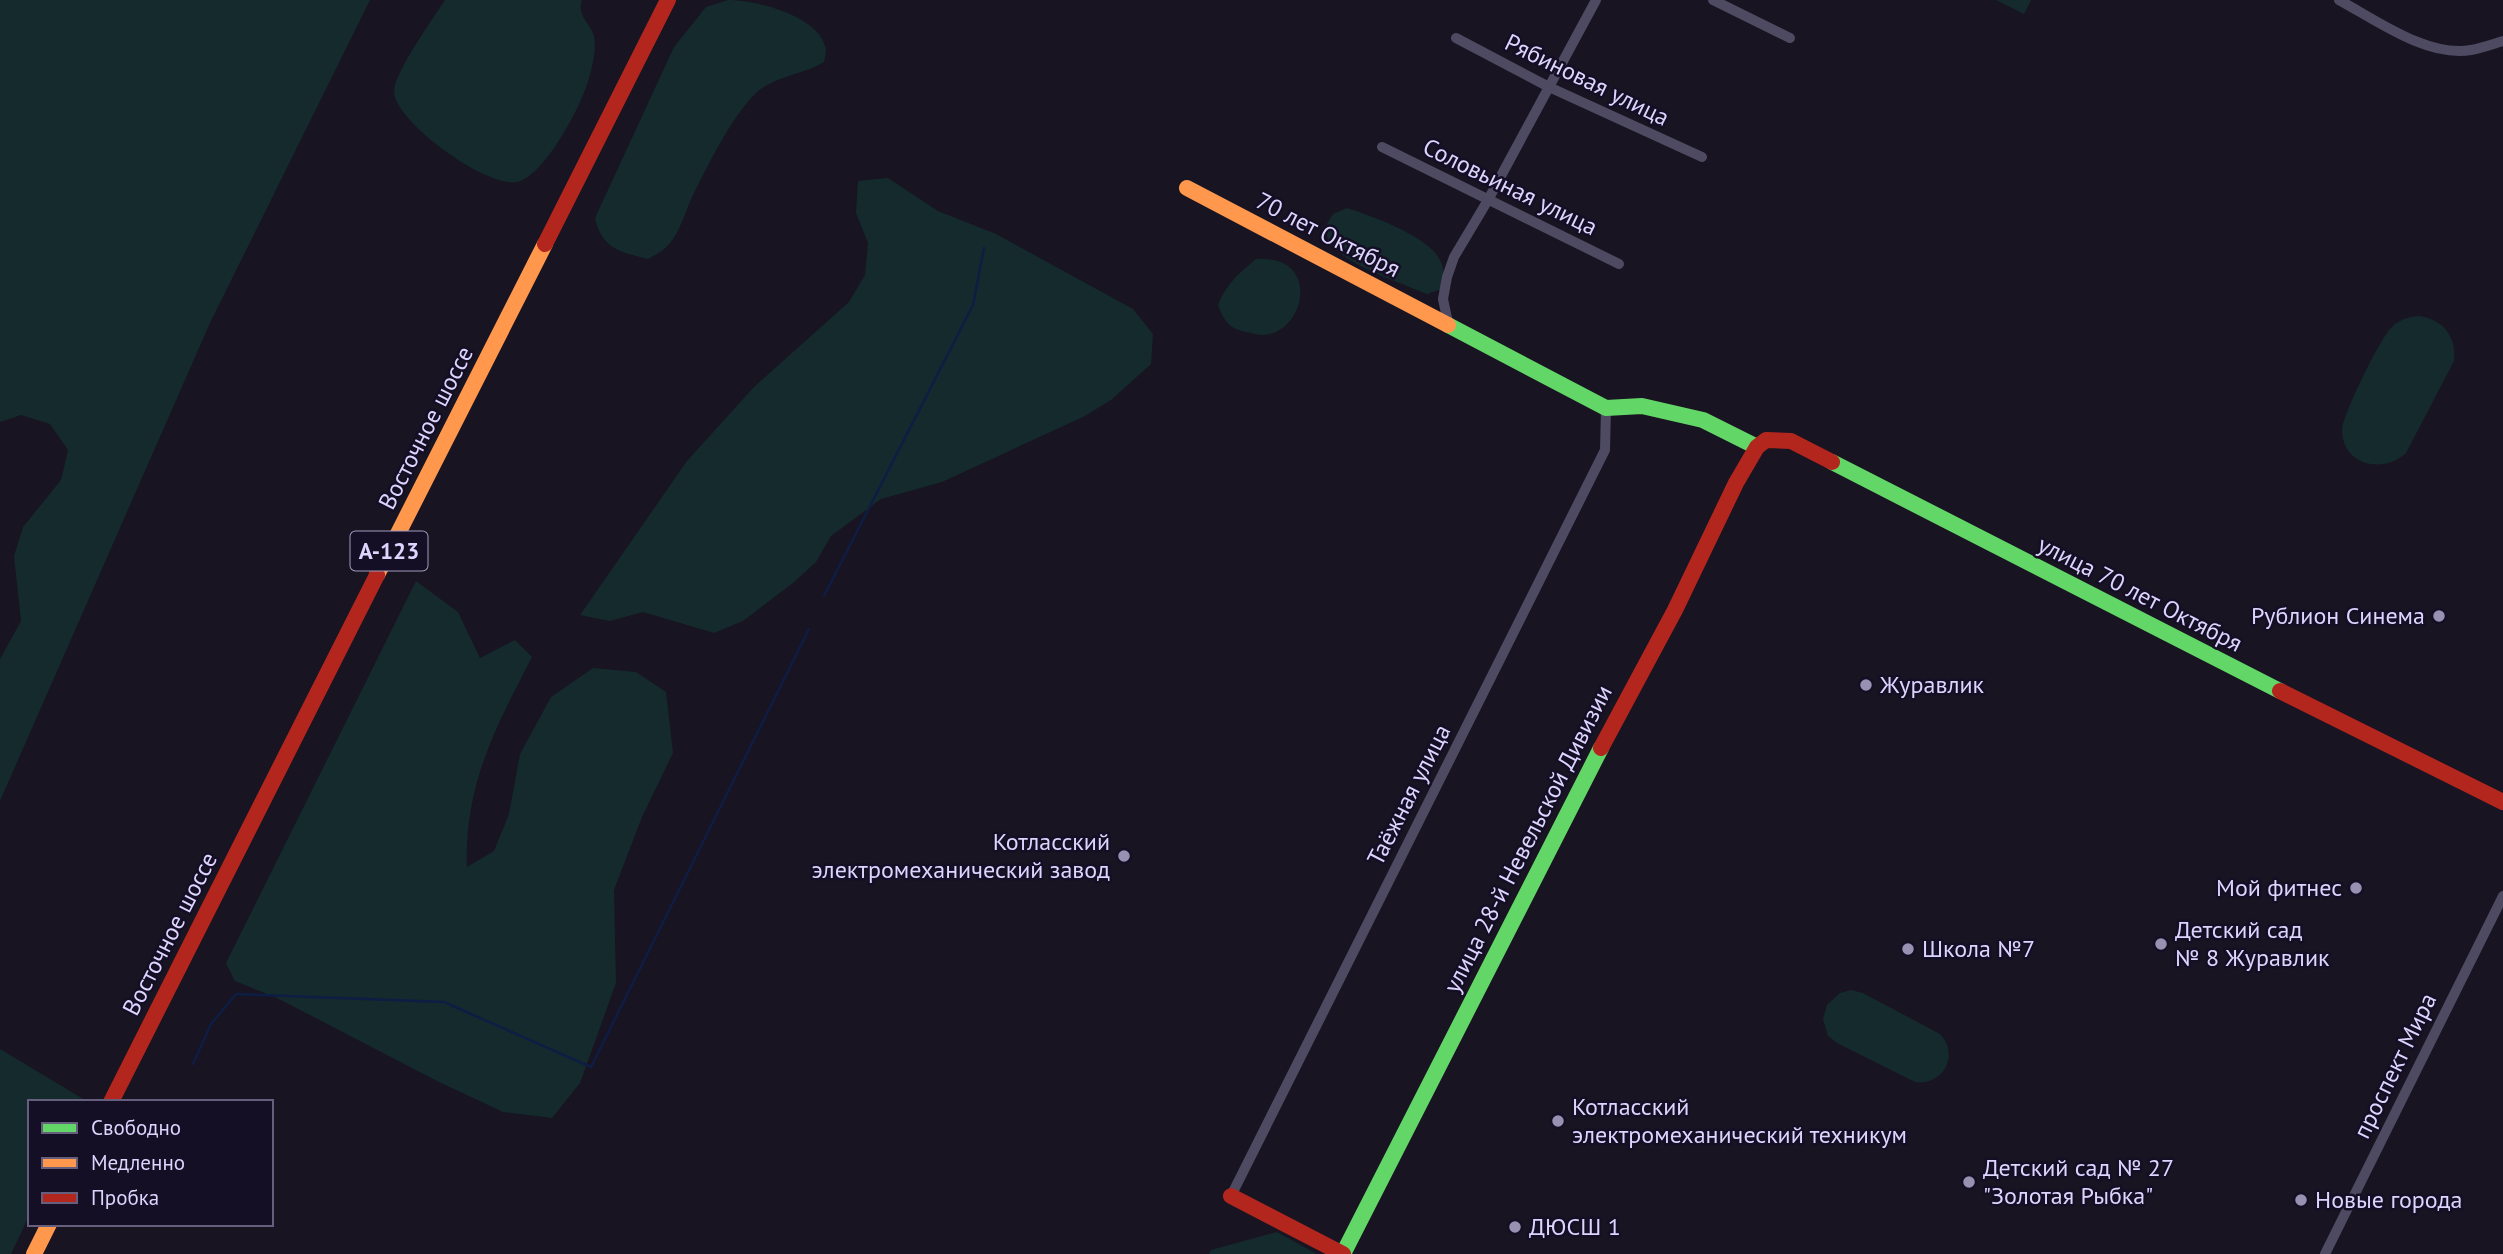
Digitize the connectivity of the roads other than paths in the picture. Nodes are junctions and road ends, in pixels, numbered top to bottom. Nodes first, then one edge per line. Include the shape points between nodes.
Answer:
1 (668, 0) edge
2 (1595, 0) edge
3 (1713, 0) edge
4 (2339, 0) edge
5 (1456, 38) dead end
6 (1790, 38) dead end
7 (2503, 41) edge
8 (1549, 87) junction
9 (1382, 147) dead end
10 (1702, 157) dead end
11 (1187, 188) dead end
12 (1488, 200) junction
13 (1619, 264) dead end
14 (1448, 323) junction
15 (1606, 408) junction
16 (1757, 447) junction
17 (2503, 802) edge
18 (2503, 896) edge
19 (112, 1100) edge
20 (1231, 1196) joint
21 (48, 1226) edge
22 (34, 1254) edge
23 (1343, 1254) edge
24 (2325, 1254) edge

1 - 19 street, Восточное шоссе / А-123
2 - 8 street
3 - 6 street
4 - 7 street via 2406,37 2439,49 2469,50
5 - 8 street, Рябиновая улица
8 - 10 street, Рябиновая улица
8 - 12 street
9 - 12 street, Соловьиная улица
11 - 14 street, 70 лет Октября
12 - 13 street, Соловьиная улица
12 - 14 street via 1447,277 1443,299
14 - 15 street, 70 лет Октября
15 - 16 street via 1642,406 1703,420
15 - 20 street, Таёжная улица via 1605,450
16 - 17 street, улица 70 лет Октября via 1766,440 1791,441
16 - 23 street, улица 28-й Невельской Дивизии
18 - 24 street, проспект Мира
20 - 23 street
21 - 22 street

